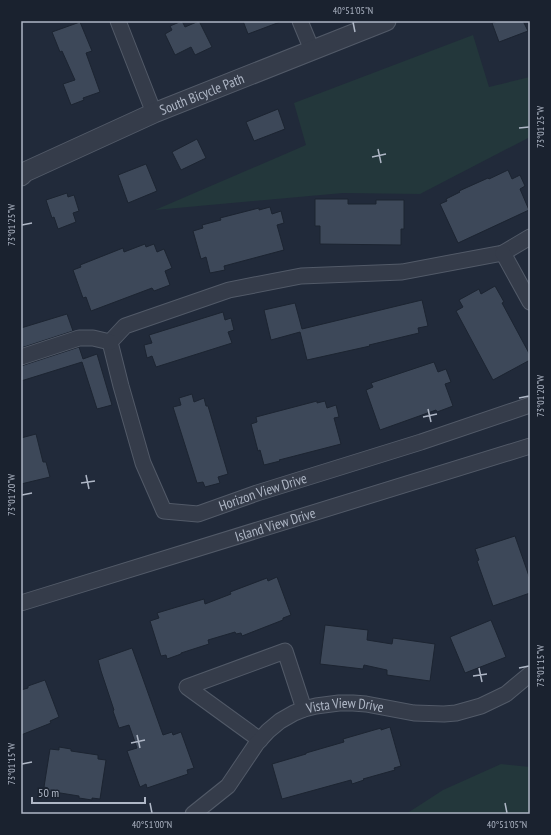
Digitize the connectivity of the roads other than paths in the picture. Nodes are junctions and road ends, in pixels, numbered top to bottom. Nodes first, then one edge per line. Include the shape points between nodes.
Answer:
1 (118, 21) edge
2 (300, 21) edge
3 (386, 21) edge
4 (312, 50) junction
5 (154, 113) junction
6 (21, 176) edge
7 (530, 237) edge
8 (503, 253) junction
9 (530, 302) edge
10 (110, 342) junction
11 (21, 357) edge
12 (530, 405) edge
13 (530, 446) edge
14 (21, 603) edge
15 (530, 674) edge
16 (304, 709) junction
17 (260, 740) junction
18 (193, 814) edge

1 - 5 street
2 - 4 street
3 - 4 street, South Bicycle Path
4 - 5 street, South Bicycle Path
5 - 6 street, South Bicycle Path
7 - 8 street
8 - 9 street
8 - 10 street via 402,272 302,276 229,290 125,326
10 - 11 street via 79,338
10 - 12 street, Horizon View Drive via 143,464 164,511 198,514
13 - 14 street, Island View Drive
15 - 16 street, Vista View Drive via 506,694 481,706 456,713 414,714 383,707 339,702
16 - 17 street, Vista View Drive via 280,721
16 - 17 street via 285,651 187,687
17 - 18 street, Vista View Drive via 228,786

